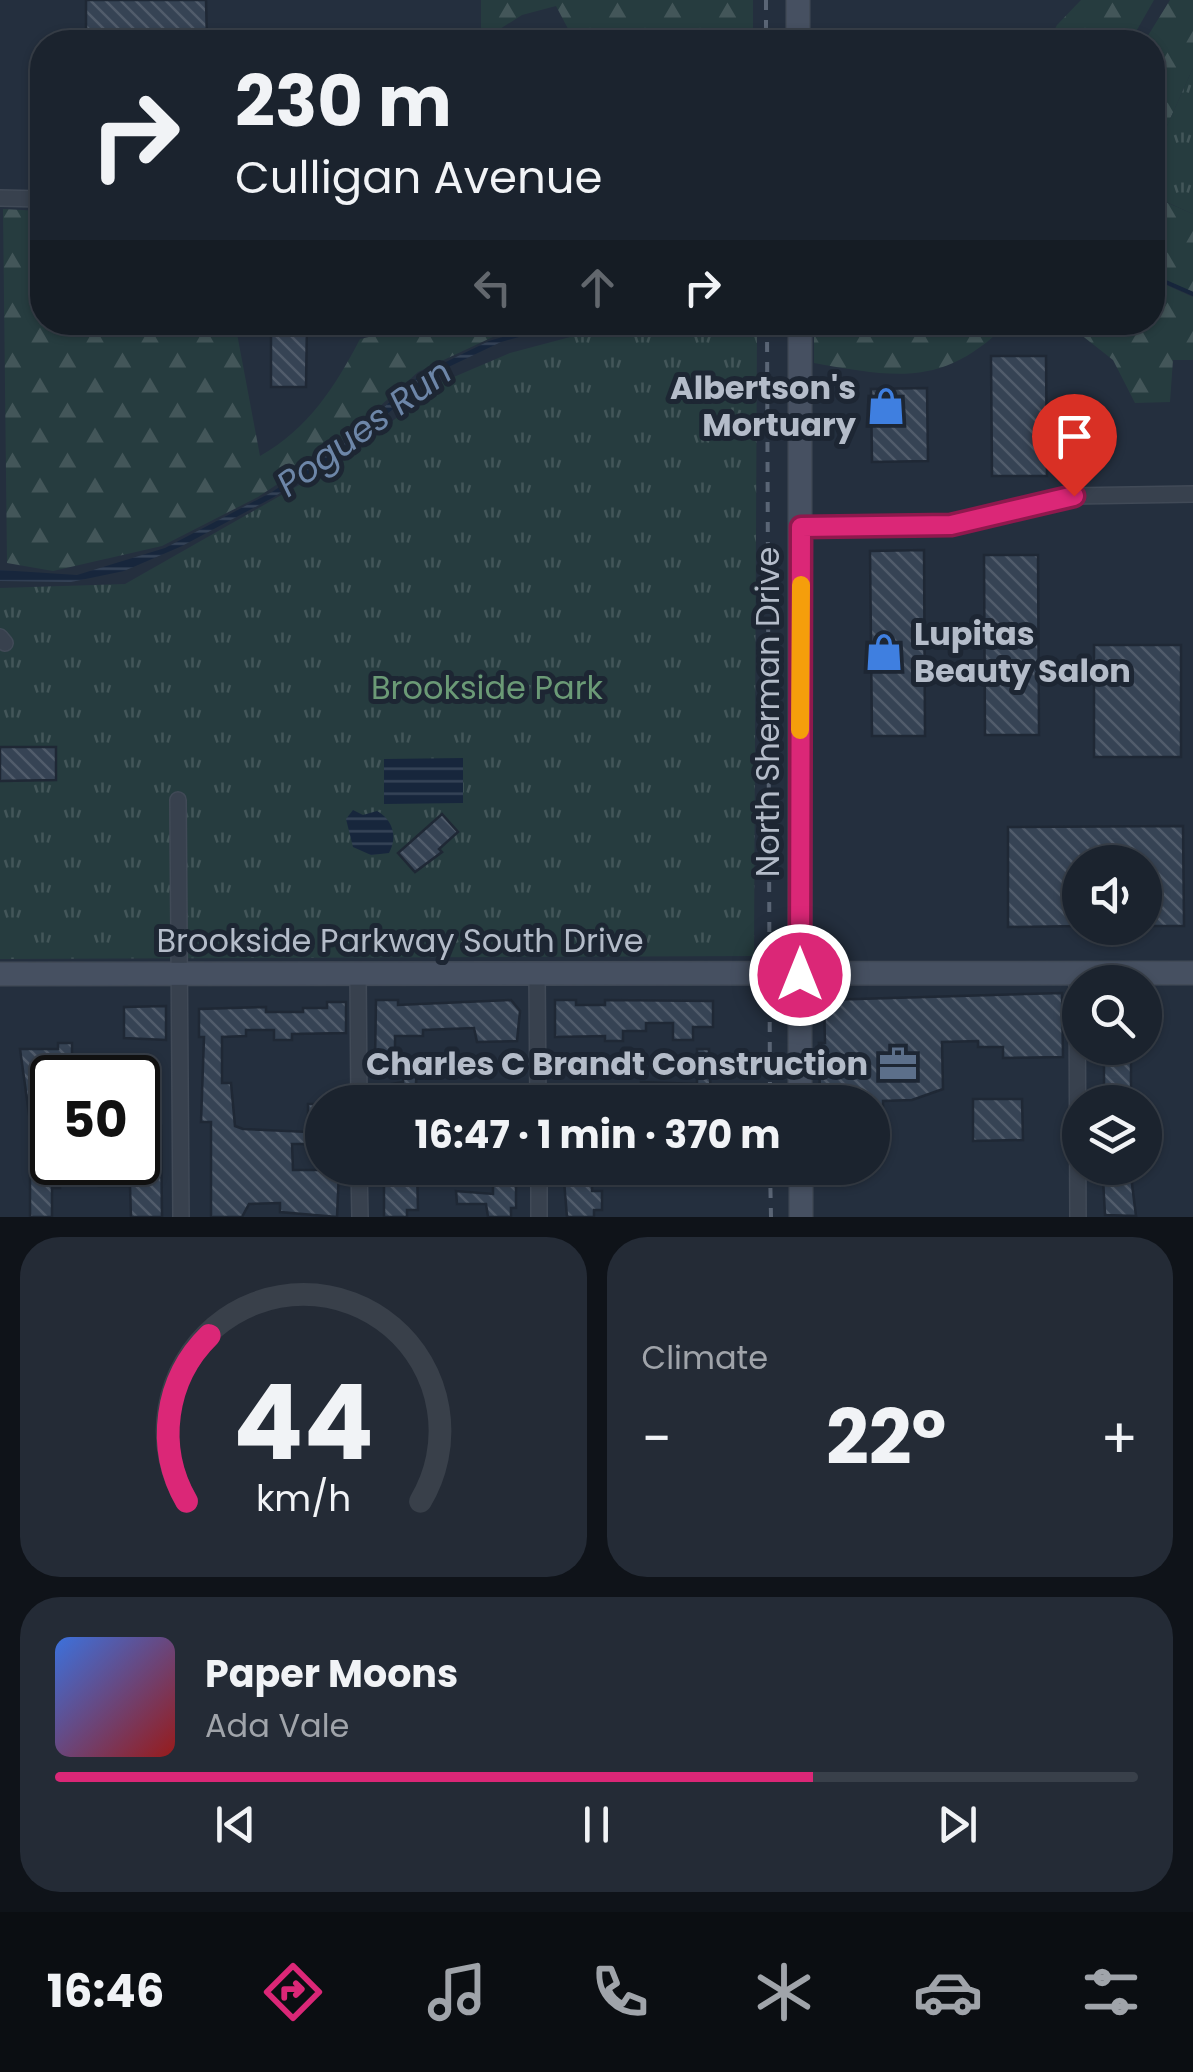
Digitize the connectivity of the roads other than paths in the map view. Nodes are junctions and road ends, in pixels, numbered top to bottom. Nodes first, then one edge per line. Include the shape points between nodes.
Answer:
1 (798, 0) edge
2 (798, 30) edge
3 (0, 198) edge
4 (30, 199) edge
5 (800, 335) edge
6 (1193, 494) edge
7 (801, 527) junction
8 (178, 800) dead end
9 (1162, 973) edge
10 (1193, 973) edge
11 (0, 974) edge
12 (179, 974) junction
13 (358, 974) junction
14 (537, 974) junction
15 (1062, 974) edge
16 (800, 975) junction
17 (1078, 1065) edge
18 (359, 1085) edge
19 (538, 1085) edge
20 (800, 1085) edge
21 (360, 1185) edge
22 (538, 1185) edge
23 (801, 1185) edge
24 (181, 1217) edge
25 (360, 1217) edge
26 (539, 1217) edge
27 (801, 1217) edge
28 (1078, 1217) edge

1 - 2 main road
3 - 4 street
5 - 7 main road, North Sherman Drive
6 - 7 street via 1072,496 940,526
7 - 16 main road, North Sherman Drive
8 - 12 street
9 - 10 main road, Brookside Parkway South Drive
11 - 12 main road, Brookside Parkway South Drive
12 - 13 main road, Brookside Parkway South Drive
12 - 24 street
13 - 14 main road, Brookside Parkway South Drive
13 - 18 street
14 - 16 main road, Brookside Parkway South Drive
14 - 19 street
15 - 16 main road, Brookside Parkway South Drive
16 - 20 main road, North Sherman Drive
17 - 28 street
21 - 25 street
22 - 26 street
23 - 27 main road

